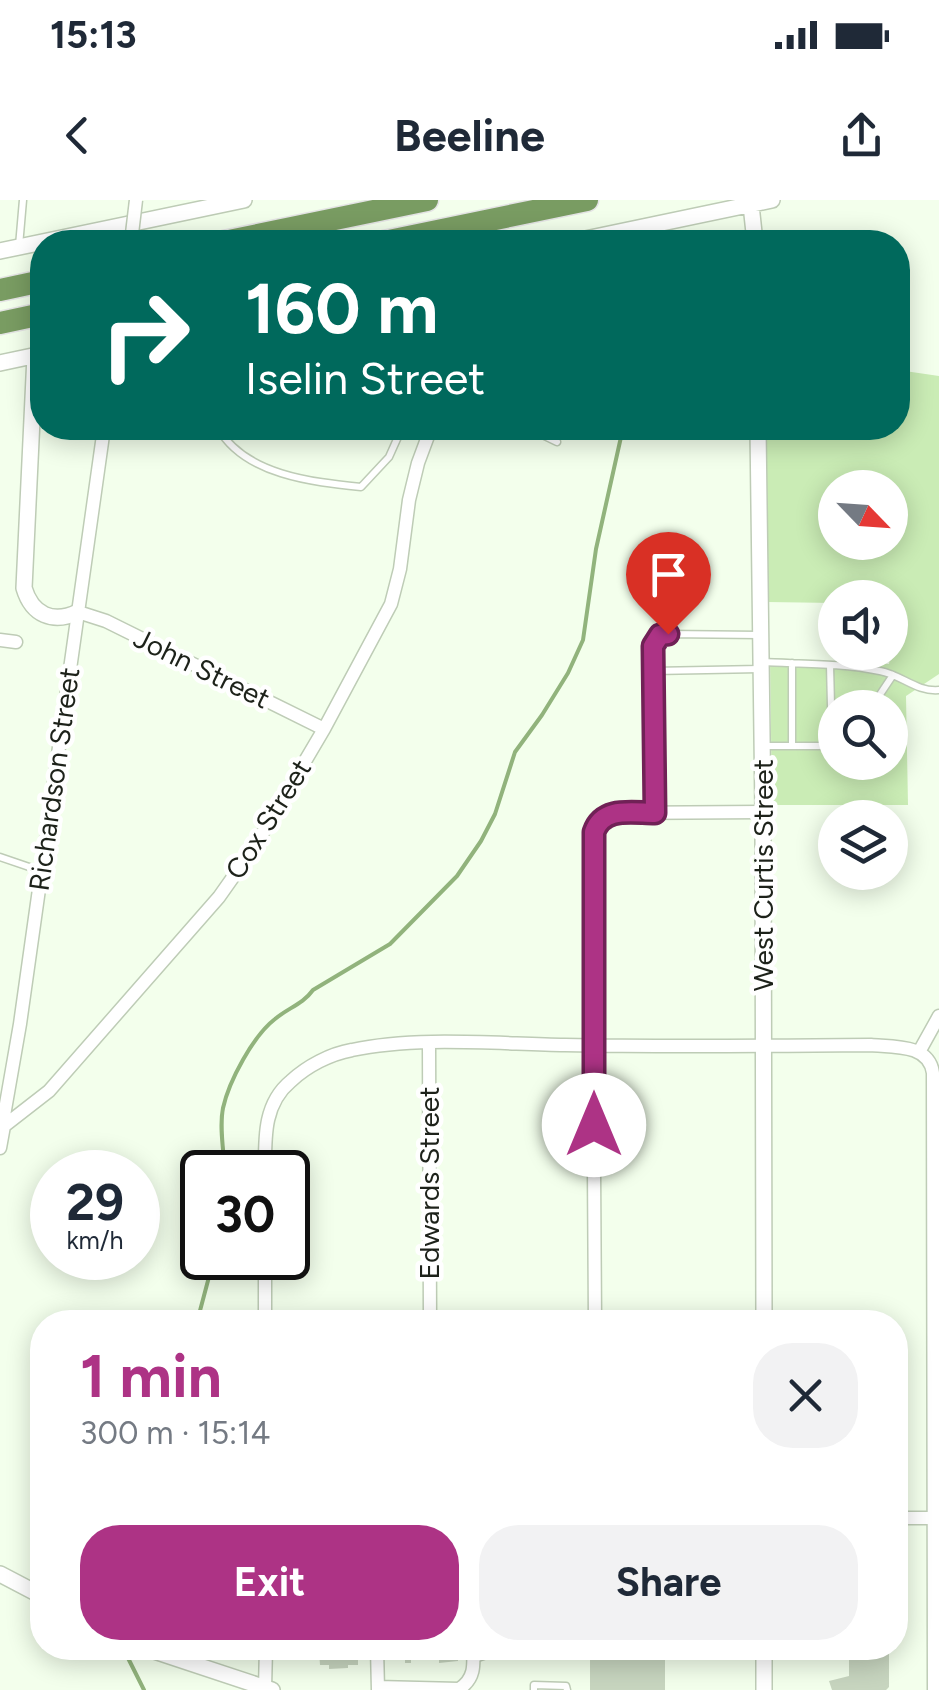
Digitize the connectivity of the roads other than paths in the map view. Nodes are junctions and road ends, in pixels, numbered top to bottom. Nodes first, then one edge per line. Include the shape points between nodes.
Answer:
1 (23, 200) edge
2 (136, 200) edge
3 (244, 200) edge
4 (427, 200) edge
5 (586, 200) edge
6 (772, 200) edge
7 (752, 205) junction
8 (101, 230) edge
9 (132, 230) edge
10 (282, 230) edge
11 (442, 230) edge
12 (630, 230) edge
13 (754, 230) edge
14 (30, 245) edge
15 (20, 247) junction
16 (0, 251) edge
17 (30, 284) edge
18 (0, 290) edge
19 (30, 317) edge
20 (0, 323) edge
21 (30, 357) edge
22 (0, 363) edge
23 (34, 440) edge
24 (102, 440) edge
25 (225, 440) edge
26 (396, 440) edge
27 (427, 440) edge
28 (553, 440) edge
29 (758, 440) edge
30 (557, 442) dead end
31 (78, 612) junction
32 (761, 635) junction
33 (0, 640) edge
34 (16, 642) dead end
35 (792, 663) junction
36 (818, 664) edge
37 (761, 665) junction
38 (874, 670) edge
39 (653, 671) junction
40 (893, 674) junction
41 (883, 690) edge
42 (939, 690) edge
43 (324, 729) junction
44 (762, 746) junction
45 (792, 746) junction
46 (818, 746) edge
47 (763, 812) junction
48 (655, 813) junction
49 (0, 857) edge
50 (42, 871) junction
51 (939, 1016) edge
52 (429, 1043) junction
53 (594, 1046) junction
54 (763, 1046) junction
55 (919, 1052) junction
56 (2, 1128) edge
57 (0, 1148) edge
58 (265, 1150) edge
59 (265, 1280) edge
60 (265, 1310) edge
61 (430, 1310) edge
62 (595, 1310) edge
63 (764, 1310) edge
64 (908, 1518) edge
65 (936, 1518) edge
66 (0, 1574) edge
67 (30, 1590) edge
68 (181, 1660) edge
69 (267, 1660) edge
70 (377, 1660) edge
71 (474, 1660) edge
72 (764, 1660) edge
73 (378, 1688) edge
74 (268, 1689) edge
75 (534, 1690) edge
76 (567, 1690) edge
77 (764, 1690) edge
78 (934, 1690) edge

1 - 15 lane
2 - 9 street, bridge
3 - 8 street
4 - 10 highway
5 - 11 highway
6 - 7 street
7 - 12 street
7 - 13 street
14 - 15 street
15 - 16 street
17 - 18 highway
19 - 20 highway
21 - 22 street
23 - 31 street via 24,588 41,615
24 - 31 street, Richardson Street
25 - 26 lane via 258,464 314,482 361,487
27 - 43 street, Cox Street via 391,604
28 - 30 lane
29 - 32 street, West Curtis Street
31 - 43 street, John Street
31 - 50 street, Richardson Street
32 - 37 street, West Curtis Street
32 - 39 lane via 660,635
33 - 34 street
35 - 36 lane
35 - 37 lane
35 - 45 lane
37 - 39 lane
37 - 44 street, West Curtis Street
38 - 40 lane
39 - 48 lane
40 - 41 lane
40 - 42 lane via 920,689
43 - 56 street, Cox Street via 219,897 49,1091
44 - 45 lane
44 - 47 street, West Curtis Street
45 - 46 lane
47 - 48 street
47 - 54 street, West Curtis Street
48 - 53 street via 613,813 595,826
49 - 50 lane
50 - 56 street, Richardson Street
51 - 55 street
52 - 53 street
52 - 58 street via 343,1052 308,1068 281,1091 269,1116
52 - 61 street, Edwards Street
53 - 54 street
53 - 62 street
54 - 55 street via 871,1045
54 - 63 street, West Curtis Street
55 - 65 street via 933,1073
56 - 57 street
59 - 60 street
64 - 65 street
65 - 78 street
66 - 67 street
68 - 74 street
69 - 74 street
70 - 73 street
71 - 73 street via 468,1683 459,1689
72 - 77 street
75 - 76 lane

